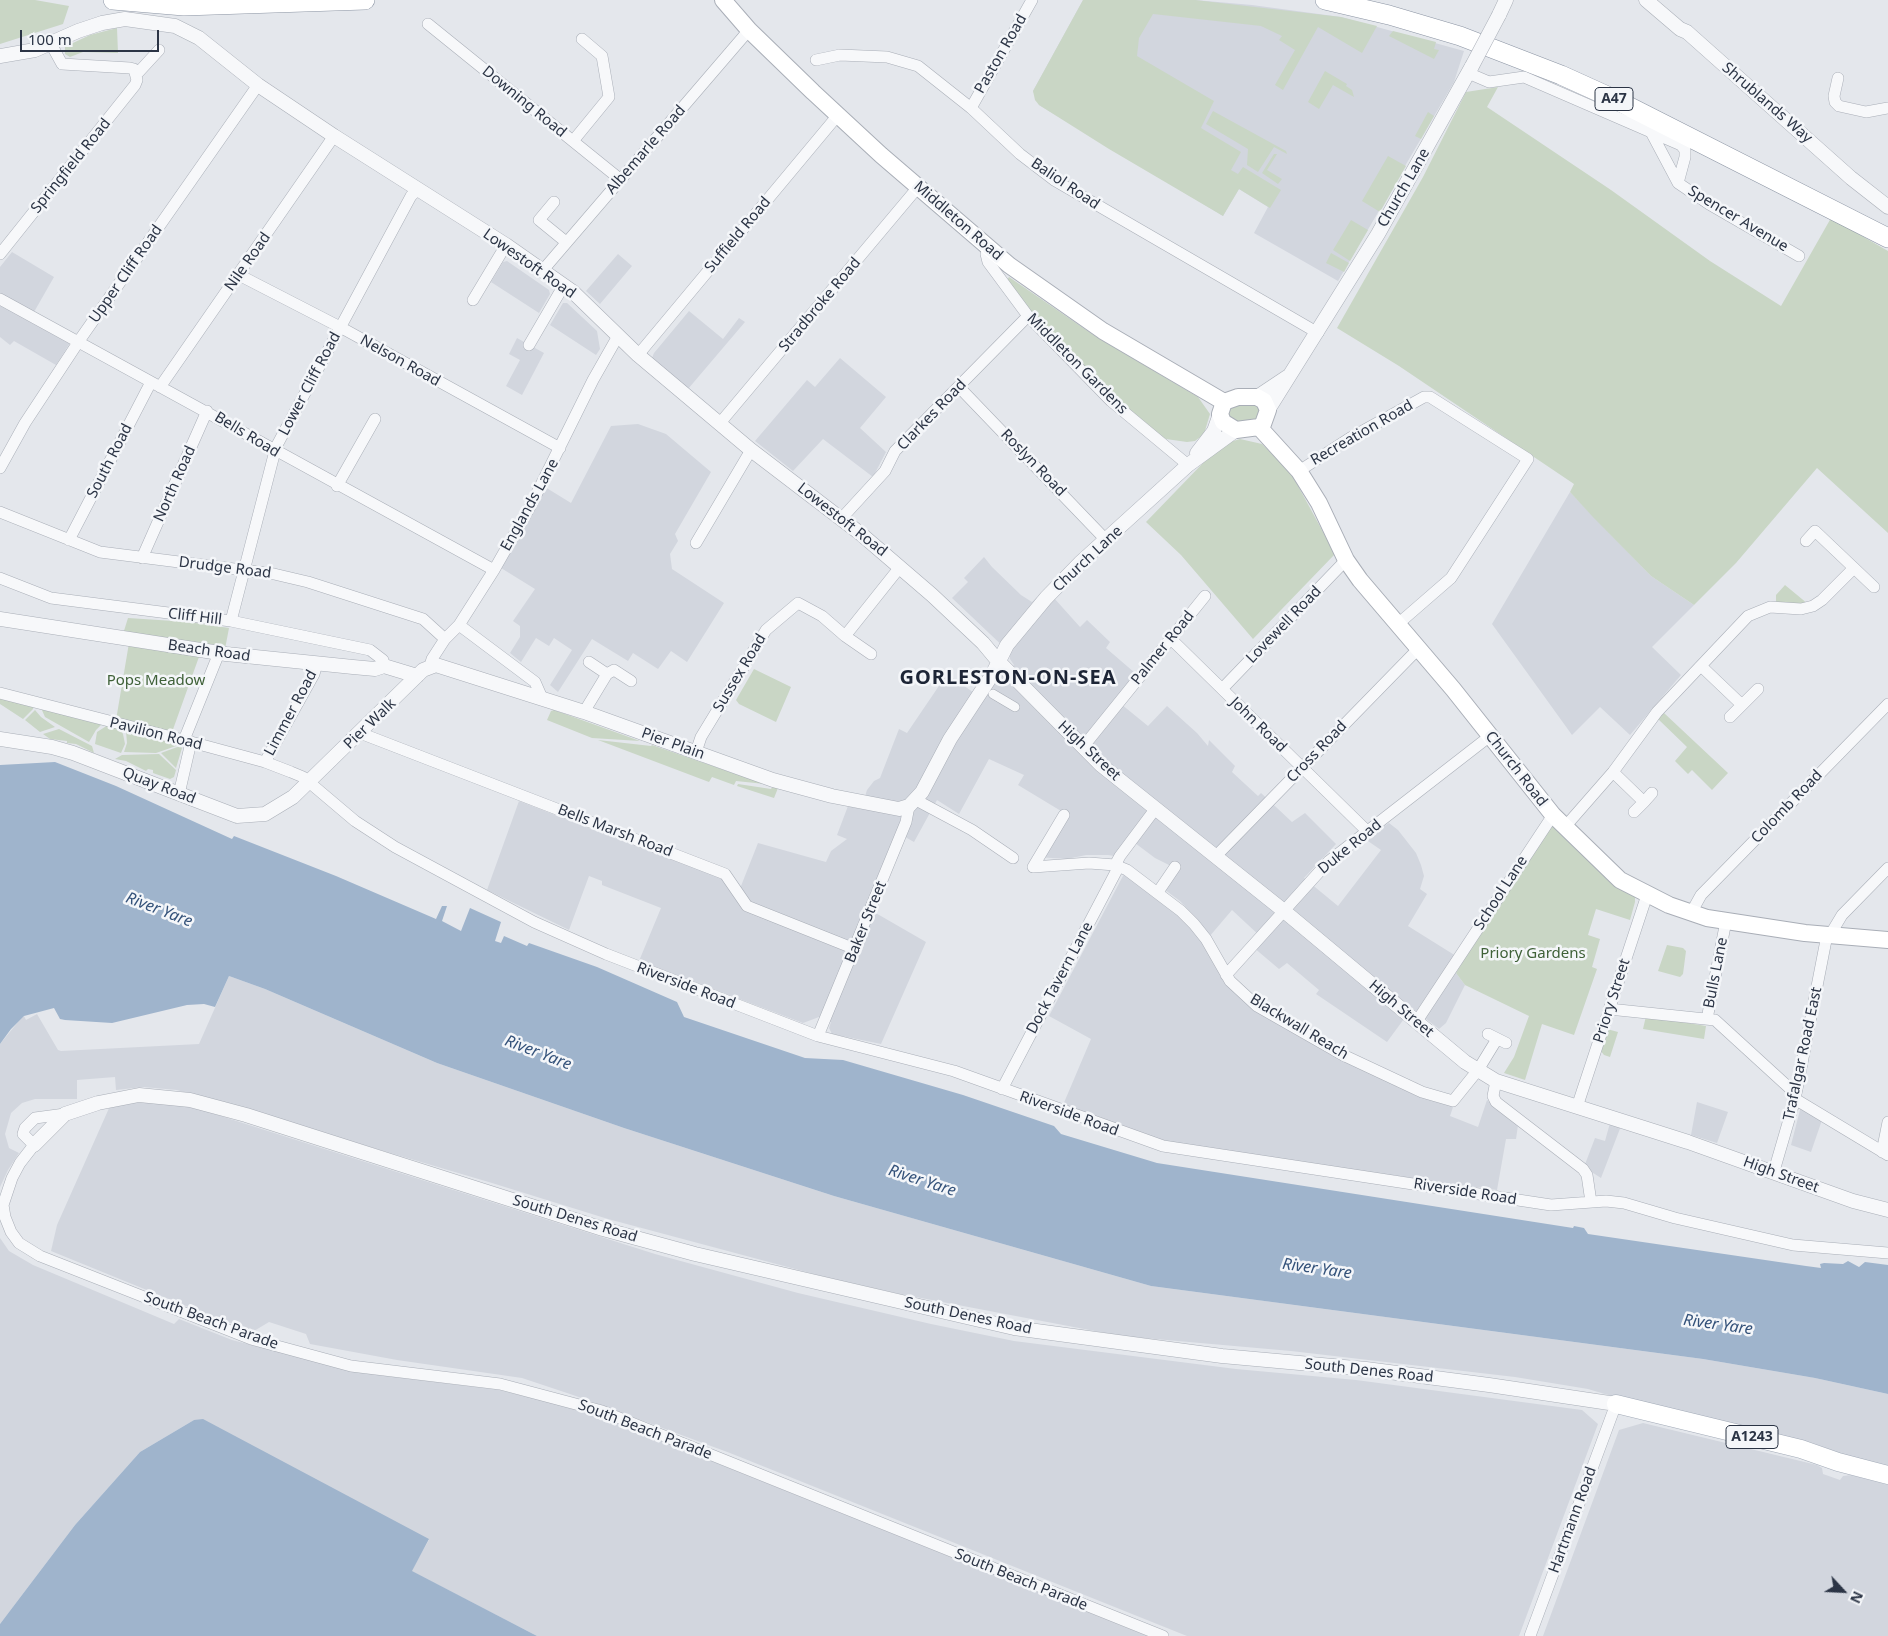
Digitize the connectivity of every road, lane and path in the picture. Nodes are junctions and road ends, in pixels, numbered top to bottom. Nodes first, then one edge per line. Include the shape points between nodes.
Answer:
1 (113, 0) edge
2 (365, 0) edge
3 (1032, 0) edge
4 (1325, 0) edge
5 (1381, 0) edge
6 (1506, 0) edge
7 (1646, 0) edge
8 (726, 3) edge
9 (428, 24) dead end
10 (749, 30) junction
11 (582, 40) dead end
12 (51, 44) junction
13 (159, 50) dead end
14 (0, 56) edge
15 (816, 60) dead end
16 (1470, 69) junction
17 (135, 72) junction
18 (1838, 78) dead end
19 (258, 85) junction
20 (971, 108) junction
21 (1888, 108) edge
22 (838, 116) junction
23 (1652, 134) junction
24 (334, 136) junction
25 (573, 141) junction
26 (621, 180) junction
27 (1678, 182) junction
28 (919, 186) junction
29 (417, 190) junction
30 (554, 202) dead end
31 (1888, 206) edge
32 (1888, 224) edge
33 (1888, 238) edge
34 (566, 242) junction
35 (506, 245) junction
36 (989, 249) junction
37 (0, 254) edge
38 (1799, 256) dead end
39 (543, 270) junction
40 (239, 275) junction
41 (564, 285) junction
42 (0, 299) edge
43 (473, 300) dead end
44 (1028, 316) junction
45 (340, 327) junction
46 (1318, 333) junction
47 (618, 336) junction
48 (78, 342) junction
49 (529, 344) dead end
50 (638, 355) junction
51 (1294, 372) junction
52 (156, 384) junction
53 (959, 387) junction
54 (1258, 397) junction
55 (1222, 408) junction
56 (1268, 410) junction
57 (207, 411) junction
58 (375, 419) dead end
59 (720, 424) junction
60 (1260, 427) junction
61 (1236, 430) junction
62 (560, 448) junction
63 (752, 450) junction
64 (275, 452) junction
65 (1188, 465) junction
66 (0, 468) edge
67 (1299, 471) junction
68 (336, 486) junction
69 (0, 512) edge
70 (841, 519) junction
71 (69, 540) junction
72 (1106, 540) junction
73 (1806, 541) dead end
74 (696, 543) dead end
75 (142, 558) junction
76 (1346, 560) junction
77 (900, 567) junction
78 (1854, 568) junction
79 (494, 570) junction
80 (245, 571) junction
81 (0, 578) edge
82 (1874, 587) dead end
83 (1205, 596) dead end
84 (0, 619) edge
85 (231, 621) junction
86 (1398, 624) junction
87 (459, 625) junction
88 (845, 636) junction
89 (445, 639) junction
90 (1171, 639) junction
91 (1419, 648) junction
92 (219, 653) junction
93 (871, 654) dead end
94 (589, 662) dead end
95 (998, 662) junction
96 (317, 664) junction
97 (384, 666) junction
98 (430, 666) junction
99 (1701, 666) junction
100 (607, 674) junction
101 (417, 676) junction
102 (631, 681) dead end
103 (1222, 689) junction
104 (1758, 689) dead end
105 (0, 693) edge
106 (993, 694) dead end
107 (542, 698) junction
108 (1888, 704) edge
109 (1015, 706) dead end
110 (1742, 706) junction
111 (584, 712) junction
112 (1730, 717) dead end
113 (360, 733) junction
114 (1490, 736) junction
115 (0, 739) edge
116 (188, 741) junction
117 (1083, 747) junction
118 (696, 752) junction
119 (265, 762) junction
120 (1302, 768) junction
121 (1612, 772) junction
122 (309, 783) junction
123 (1652, 793) dead end
124 (180, 794) junction
125 (1644, 802) junction
126 (912, 803) junction
127 (1156, 808) junction
128 (1634, 812) dead end
129 (1064, 815) dead end
130 (1553, 815) junction
131 (1564, 828) junction
132 (1367, 831) junction
133 (1216, 856) junction
134 (1012, 858) dead end
135 (1117, 866) junction
136 (1175, 867) dead end
137 (1888, 868) edge
138 (1158, 892) junction
139 (1647, 895) junction
140 (1284, 911) junction
141 (1691, 913) junction
142 (1725, 926) dead end
143 (1829, 935) junction
144 (1888, 940) edge
145 (855, 949) junction
146 (1226, 975) junction
147 (1609, 1009) junction
148 (1707, 1019) junction
149 (1417, 1022) junction
150 (818, 1036) junction
151 (1497, 1039) dead end
152 (1478, 1070) junction
153 (1496, 1081) junction
154 (1002, 1089) junction
155 (1795, 1096) junction
156 (1577, 1107) junction
157 (65, 1114) junction
158 (1888, 1122) edge
159 (34, 1145) junction
160 (1885, 1153) edge
161 (1774, 1172) junction
162 (1591, 1202) junction
163 (1888, 1210) edge
164 (1888, 1254) edge
165 (1616, 1404) junction
166 (1888, 1474) edge
167 (1163, 1636) edge
168 (1530, 1636) edge

1 - 2 highway via 184,6
3 - 20 street, Paston Road
4 - 33 highway, A47 via 1460,36 1561,75
5 - 32 highway, A47 via 1465,24 1566,64
6 - 16 street, Church Lane, bridge
7 - 31 street, Shrublands Way
8 - 10 main road, Middleton Road
9 - 25 street, Downing Road
10 - 22 main road, Middleton Road
10 - 26 street, Albemarle Road
11 - 25 street via 602,56 609,97
12 - 14 street, Lowestoft Road
12 - 17 street via 62,64 124,67
12 - 19 street, Lowestoft Road via 102,23 125,19 160,23 186,30 199,38
13 - 17 street, Springfield Road
15 - 20 street, Baliol Road via 840,55 888,57 908,62 926,71
16 - 23 street, Spencer Avenue via 1489,82 1524,77
16 - 46 street, Church Lane via 1411,177
17 - 37 street, Springfield Road via 135,85
18 - 21 street via 1834,96 1839,106 1866,112
19 - 24 street, Lowestoft Road
19 - 48 street, Upper Cliff Road
20 - 46 street, Baliol Road via 1020,154 1075,193
22 - 28 main road, Middleton Road
22 - 50 street, Suffield Road
23 - 27 street, Spencer Avenue
23 - 27 street, Spencer Avenue via 1681,145 1685,150
24 - 29 street, Lowestoft Road
24 - 40 street, Nile Road
25 - 26 street, Downing Road
26 - 34 street, Albemarle Road
27 - 38 street, Spencer Avenue via 1709,204
28 - 36 main road, Middleton Road
28 - 59 street, Stradbroke Road
29 - 35 street, Lowestoft Road
29 - 45 street, Lower Cliff Road
30 - 34 street via 539,220
34 - 39 street, Albemarle Road
35 - 39 street, Lowestoft Road
35 - 43 street
36 - 44 street, Middleton Gardens via 986,254 988,262
36 - 55 main road, Middleton Road via 1103,331
39 - 41 street, Lowestoft Road
40 - 45 street, Nelson Road
40 - 52 street, Nile Road
41 - 47 street, Lowestoft Road
41 - 49 street
42 - 48 street, Bells Road
44 - 53 street, Clarkes Road
44 - 65 street, Middleton Gardens via 1111,400
45 - 62 street, Nelson Road
45 - 64 street, Lower Cliff Road
46 - 51 street, Church Lane
47 - 50 street, Lowestoft Road
47 - 62 street, Englands Lane
48 - 52 street, Bells Road
48 - 66 street, Upper Cliff Road
50 - 59 street, Lowestoft Road
51 - 54 street, Church Lane
51 - 56 street, Church Lane
52 - 57 street, Bells Road
52 - 71 street, South Road
53 - 70 street, Clarkes Road via 895,452 885,470
53 - 72 street, Roslyn Road
54 - 55 main road via 1238,397
54 - 56 main road
55 - 61 main road via 1223,422
55 - 65 street, Church Lane via 1214,431
56 - 60 main road, Church Lane
57 - 64 street, Bells Road
57 - 75 street, North Road
58 - 68 street
59 - 63 street, Lowestoft Road
60 - 61 main road, Church Lane
60 - 67 main road, Church Road
61 - 65 street, Church Lane
62 - 79 street, Englands Lane
63 - 70 street, Lowestoft Road
63 - 74 street via 708,534
64 - 68 street, Bells Road
64 - 80 street, Lower Cliff Road
65 - 72 street, Church Lane
67 - 76 main road, Church Road via 1319,503
67 - 86 street, Recreation Road via 1424,397 1430,397 1528,459 1451,578
68 - 79 street, Bells Road
69 - 71 street, Drudge Road
70 - 77 street, Lowestoft Road
71 - 75 street, Drudge Road via 100,552
72 - 95 street, Church Lane via 1046,598 1007,645
73 - 78 street via 1819,527
75 - 80 street, Drudge Road
76 - 86 main road, Church Road
76 - 103 street, Lovewell Road
77 - 88 street
77 - 95 street, Lowestoft Road via 957,618
78 - 82 street
78 - 99 street via 1813,606 1801,609 1770,607 1748,616
79 - 87 street, Englands Lane
80 - 85 street, Lower Cliff Road
80 - 89 street, Drudge Road via 308,582 416,617
81 - 85 street, Cliff Hill via 56,599
83 - 90 street, Palmer Road
84 - 92 street, Beach Road
85 - 97 street, Cliff Hill via 370,650
86 - 91 main road, Church Road
87 - 89 street, Englands Lane
87 - 107 street via 535,682
88 - 93 street, Sussex Road
88 - 118 street, Sussex Road via 822,616 798,603 766,630 701,737
89 - 98 street, Englands Lane
90 - 103 street, John Road
90 - 117 street, Palmer Road
91 - 114 main road, Church Road
91 - 120 street, Cross Road
92 - 96 street, Beach Road
92 - 116 street
94 - 100 street
95 - 117 street, High Street
95 - 126 street, Baker Street
96 - 97 street, Beach Road via 375,669
96 - 119 street, Limmer Road
97 - 101 street, Beach Road
98 - 101 street, Pier Walk
98 - 107 street, Pier Plain via 442,666
99 - 110 street
99 - 121 street via 1655,714
100 - 102 street via 614,670
100 - 111 street
101 - 113 street, Pier Walk
103 - 120 street, John Road
104 - 110 street
105 - 116 street, Pavilion Road
106 - 109 street
107 - 111 street, Pier Plain
108 - 141 street, Colomb Road via 1702,895
110 - 112 street
111 - 118 street, Pier Plain
113 - 122 street, Pier Walk
113 - 145 street, Bells Marsh Road via 726,874 747,906
114 - 130 main road, Church Road
114 - 132 street, Duke Road
115 - 124 street, Quay Road via 73,753
116 - 119 street, Pavilion Road
116 - 124 street
117 - 127 street, High Street
118 - 126 street, Pier Plain via 773,780 832,796 899,809
119 - 122 street, Pavilion Road via 303,777
120 - 132 street, John Road
120 - 133 street, Cross Road
121 - 125 street
121 - 131 street
122 - 124 street, Quay Road via 277,809 252,817 237,816
122 - 150 street, Riverside Road via 355,821 395,847 534,922 669,980
123 - 125 street
125 - 128 street
126 - 134 street via 972,830
126 - 145 street, Baker Street
127 - 133 street, High Street
127 - 135 street, Dock Tavern Lane via 1120,856
129 - 135 street, Blackwall Reach via 1033,867 1089,863
130 - 131 main road, Church Road
130 - 149 street, School Lane
131 - 139 main road, Church Road via 1620,880
132 - 140 street, Duke Road via 1329,861
133 - 140 street, High Street
135 - 138 street, Blackwall Reach
135 - 154 street, Dock Tavern Lane
136 - 138 street
137 - 143 street via 1842,915
138 - 146 street, Blackwall Reach via 1194,924
139 - 141 main road, Church Road
139 - 147 street, Priory Street
140 - 146 street, Duke Road
140 - 149 street, High Street
141 - 143 main road, Church Road via 1750,925
142 - 148 street, Bulls Lane
143 - 144 main road, Church Road
143 - 155 street, Trafalgar Road East
145 - 150 street, Baker Street
146 - 152 street, Blackwall Reach via 1257,1006 1343,1055 1422,1092 1456,1100
147 - 148 street
147 - 156 street, Priory Street
148 - 155 street via 1724,1026
149 - 152 street, High Street
150 - 154 street, Riverside Road via 954,1071
151 - 152 street
152 - 153 street, High Street
153 - 156 street, High Street
153 - 162 street via 1493,1096 1496,1102 1583,1169
154 - 162 street, Riverside Road via 1163,1146 1551,1205
155 - 160 street
155 - 161 street, Trafalgar Road East
156 - 161 street, High Street
157 - 159 street, South Denes Road
157 - 159 street, South Denes Road via 35,1118 28,1123 23,1134
157 - 165 street, South Denes Road via 117,1098 139,1095 190,1100 603,1229 695,1254 1014,1328 1222,1356 1366,1369
158 - 160 street
159 - 167 street, South Beach Parade via 12,1178 4,1204 11,1232 19,1243 40,1256 251,1339 351,1366 500,1384 602,1411
161 - 163 street, High Street via 1853,1201
162 - 164 street, Riverside Road via 1624,1202 1675,1218 1804,1247
165 - 166 main road, South Denes Road / A1243 via 1801,1449
165 - 168 street, Hartmann Road

